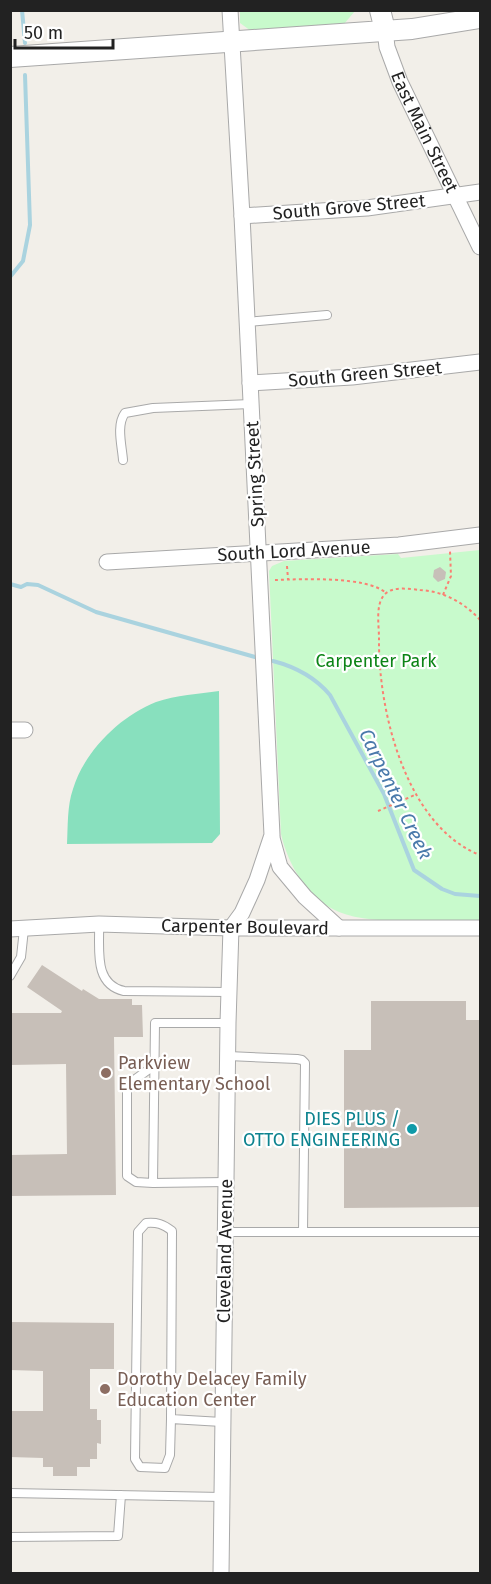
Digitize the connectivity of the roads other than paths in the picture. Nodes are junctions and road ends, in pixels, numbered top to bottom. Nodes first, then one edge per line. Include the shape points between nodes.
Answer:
1 (230, 10) edge
2 (380, 10) edge
3 (480, 18) edge
4 (385, 30) junction
5 (231, 41) junction
6 (10, 57) edge
7 (480, 192) edge
8 (456, 196) junction
9 (242, 216) junction
10 (480, 247) edge
11 (327, 315) dead end
12 (247, 322) junction
13 (480, 362) edge
14 (250, 383) junction
15 (251, 404) junction
16 (123, 460) dead end
17 (480, 535) edge
18 (259, 553) junction
19 (107, 562) dead end
20 (272, 835) junction
21 (99, 924) junction
22 (231, 928) junction
23 (339, 928) junction
24 (480, 928) edge
25 (17, 929) edge
26 (10, 976) edge
27 (229, 992) junction
28 (228, 1023) junction
29 (228, 1056) junction
30 (155, 1065) junction
31 (226, 1182) junction
32 (153, 1183) junction
33 (225, 1232) junction
34 (303, 1232) junction
35 (480, 1232) edge
36 (171, 1419) junction
37 (222, 1422) junction
38 (10, 1493) edge
39 (121, 1495) junction
40 (222, 1497) junction
41 (10, 1537) edge
42 (221, 1574) edge

1 - 5 street, Spring Street
2 - 4 street, East Main Street
3 - 4 street
4 - 5 street
4 - 8 street, East Main Street via 396,74
5 - 6 street
5 - 9 street, Spring Street
7 - 8 street, South Grove Street
8 - 9 street, South Grove Street via 351,210
8 - 10 street, East Main Street
9 - 12 street, Spring Street
11 - 12 lane
12 - 14 street, Spring Street
13 - 14 street, South Green Street via 352,377
14 - 15 street, Spring Street
15 - 16 lane via 124,413 120,425
15 - 18 street, Spring Street
17 - 18 street, South Lord Avenue via 391,546
18 - 19 street, South Lord Avenue
18 - 20 street, Spring Street
20 - 22 street, Spring Street via 257,880
20 - 23 street via 280,867
21 - 22 street, Carpenter Boulevard
21 - 25 street, Carpenter Boulevard
21 - 27 lane via 101,971 115,988
22 - 23 street, Carpenter Boulevard
22 - 27 street, Cleveland Avenue
23 - 24 street, Carpenter Boulevard
25 - 26 lane via 21,957
27 - 28 street, Cleveland Avenue
28 - 29 street, Cleveland Avenue
28 - 30 lane via 155,1023
29 - 31 street, Cleveland Avenue
29 - 34 lane via 297,1059 305,1063
30 - 32 lane
30 - 32 lane via 126,1085 127,1176 136,1182
31 - 32 lane
31 - 33 street, Cleveland Avenue
33 - 34 lane
33 - 37 street, Cleveland Avenue
34 - 35 lane
36 - 36 lane via 170,1455 165,1468 140,1467 135,1459 138,1232 146,1223 155,1222 172,1232
36 - 37 lane
37 - 40 street, Cleveland Avenue
38 - 39 lane
39 - 40 lane
39 - 41 lane via 118,1536
40 - 42 street, Cleveland Avenue

